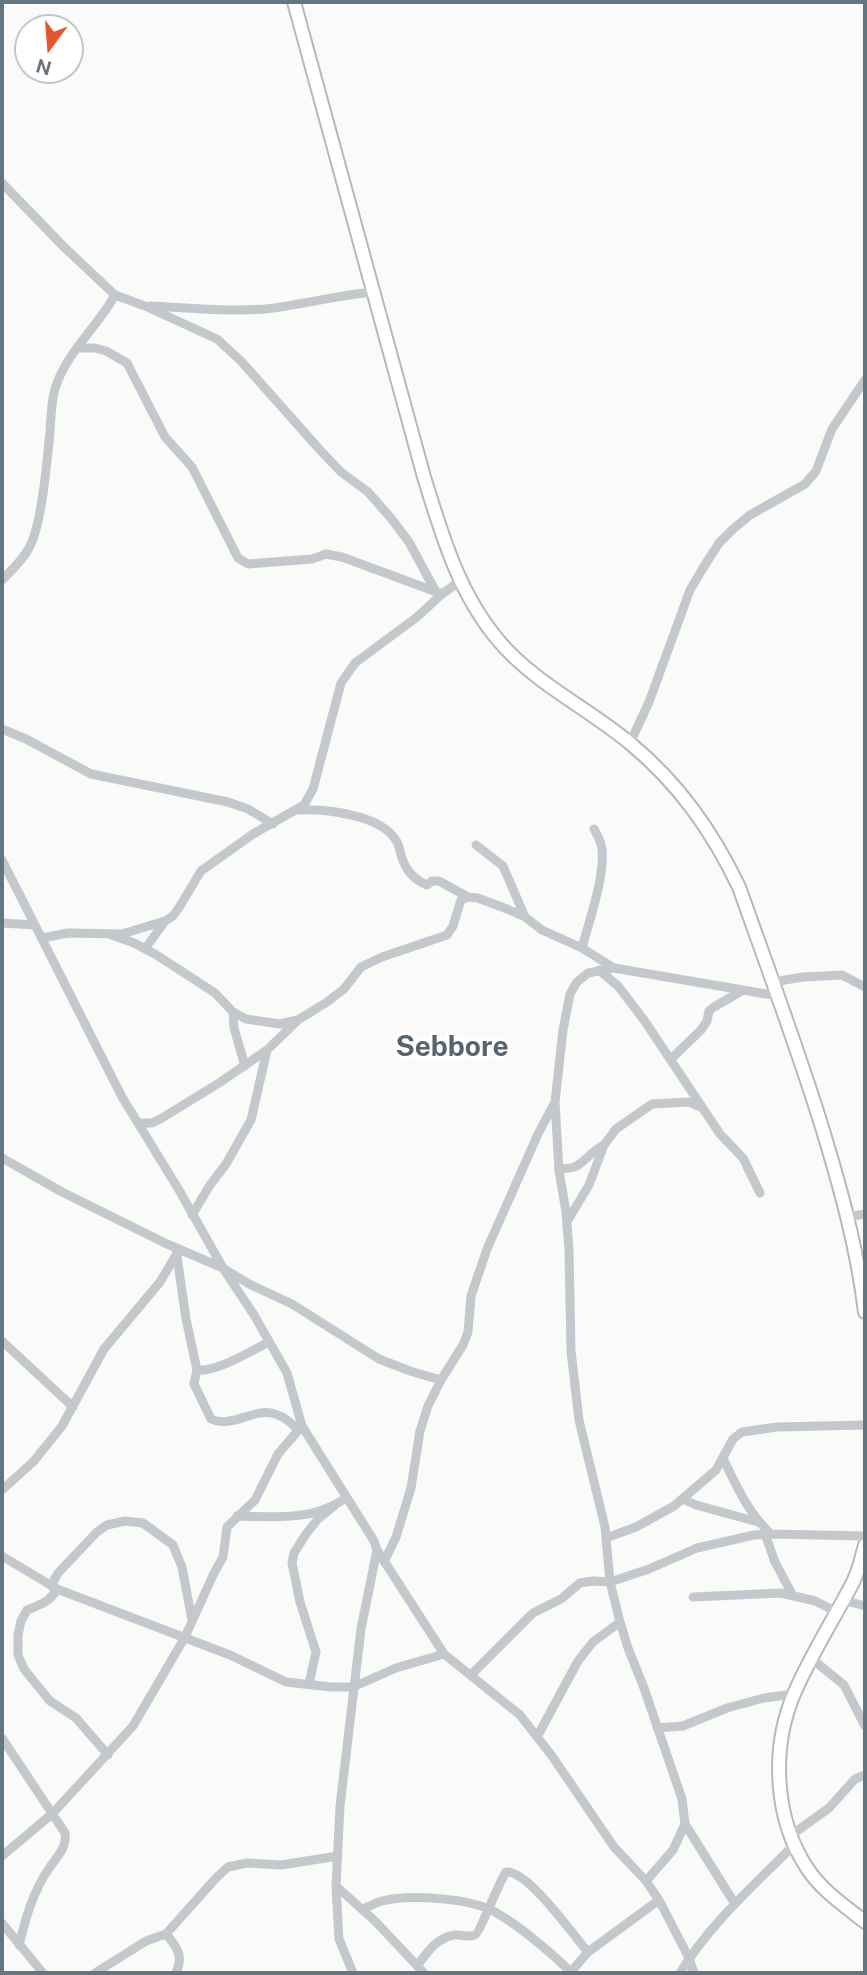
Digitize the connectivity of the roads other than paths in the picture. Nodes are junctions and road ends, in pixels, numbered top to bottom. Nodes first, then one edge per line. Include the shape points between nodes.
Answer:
1 (294, 2) edge
2 (2, 183) edge
3 (373, 292) junction
4 (115, 295) junction
5 (145, 306) junction
6 (76, 348) junction
7 (865, 380) edge
8 (2, 580) edge
9 (460, 581) junction
10 (439, 593) junction
11 (2, 729) edge
12 (630, 743) junction
13 (295, 810) junction
14 (273, 824) junction
15 (594, 829) dead end
16 (476, 845) dead end
17 (2, 860) edge
18 (468, 897) junction
19 (525, 917) junction
20 (165, 922) junction
21 (2, 923) edge
22 (35, 925) junction
23 (109, 934) junction
24 (42, 937) junction
25 (145, 948) junction
26 (582, 948) junction
27 (614, 968) junction
28 (599, 970) junction
29 (773, 982) junction
30 (865, 987) edge
31 (743, 990) junction
32 (778, 996) junction
33 (233, 1012) junction
34 (298, 1020) junction
35 (267, 1050) junction
36 (671, 1059) junction
37 (245, 1066) junction
38 (555, 1102) junction
39 (705, 1110) junction
40 (138, 1123) junction
41 (152, 1123) junction
42 (145, 1135) junction
43 (604, 1145) junction
44 (2, 1158) edge
45 (559, 1168) junction
46 (760, 1193) dead end
47 (192, 1214) junction
48 (865, 1214) edge
49 (848, 1216) junction
50 (567, 1221) junction
51 (178, 1253) junction
52 (223, 1268) junction
53 (865, 1312) edge
54 (2, 1341) edge
55 (269, 1342) junction
56 (197, 1370) junction
57 (441, 1380) junction
58 (73, 1406) junction
59 (865, 1425) edge
60 (300, 1428) junction
61 (723, 1458) junction
62 (2, 1490) edge
63 (346, 1498) junction
64 (683, 1499) junction
65 (334, 1506) junction
66 (237, 1516) junction
67 (758, 1522) junction
68 (768, 1534) junction
69 (865, 1536) edge
70 (606, 1538) junction
71 (865, 1545) edge
72 (377, 1550) junction
73 (2, 1556) edge
74 (384, 1562) junction
75 (610, 1582) junction
76 (54, 1588) junction
77 (792, 1594) junction
78 (693, 1597) dead end
79 (843, 1600) junction
80 (865, 1606) edge
81 (837, 1612) junction
82 (192, 1622) junction
83 (620, 1622) junction
84 (186, 1637) junction
85 (444, 1654) junction
86 (813, 1659) junction
87 (471, 1675) junction
88 (309, 1684) junction
89 (353, 1687) junction
90 (794, 1694) junction
91 (865, 1726) edge
92 (657, 1728) junction
93 (537, 1737) junction
94 (2, 1738) edge
95 (108, 1755) junction
96 (865, 1776) edge
97 (52, 1814) junction
98 (685, 1824) junction
99 (792, 1840) junction
100 (2, 1856) edge
101 (338, 1856) junction
102 (646, 1881) junction
103 (336, 1886) junction
104 (659, 1900) junction
105 (735, 1904) junction
106 (362, 1909) junction
107 (488, 1909) junction
108 (865, 1922) edge
109 (3, 1926) edge
110 (166, 1934) junction
111 (19, 1944) junction
112 (588, 1952) junction
113 (689, 1958) junction
114 (420, 1970) edge
115 (43, 1973) edge
116 (94, 1973) edge
117 (176, 1973) edge
118 (353, 1973) edge
119 (571, 1973) edge
120 (680, 1973) edge
121 (694, 1973) edge

1 - 3 main road
2 - 4 street
3 - 5 street via 266,309
3 - 9 main road via 442,538
4 - 5 street
4 - 6 street
5 - 10 street via 217,339 242,361 320,450 390,517
6 - 8 street via 54,393 31,545
6 - 10 street via 106,351 127,363 165,436 192,467 238,558 248,564 326,554
7 - 12 street via 832,429 816,471 805,484 750,515 719,543 690,590
9 - 10 street
9 - 12 main road via 514,657
10 - 13 street via 416,617 355,663 341,683 313,789 304,805
11 - 14 street via 91,774 228,802
12 - 29 main road via 666,775 707,827 739,887
13 - 14 street
13 - 18 street via 316,809 366,819 393,836 408,870 419,882 439,881
14 - 20 street via 201,871
15 - 26 street via 602,859
16 - 19 street via 503,866
17 - 22 street
18 - 19 street
18 - 34 street via 461,900 447,935 361,967 344,989
19 - 26 street
20 - 23 street
20 - 25 street
21 - 22 street
22 - 24 street
23 - 24 street
23 - 25 street
24 - 40 street
25 - 33 street via 215,993
26 - 27 street
27 - 28 street
27 - 31 street
28 - 36 street via 618,986
28 - 38 street via 577,982 570,994
29 - 30 street via 842,975
29 - 32 main road
31 - 32 street
31 - 36 street via 709,1011 701,1030
32 - 49 main road
33 - 34 street via 260,1022
33 - 37 street
34 - 35 street
35 - 37 street
35 - 47 street via 251,1120
36 - 39 street
37 - 41 street
38 - 45 street
38 - 57 street via 499,1218 471,1296 468,1332
39 - 43 street via 689,1102 652,1104 616,1129
39 - 46 street via 743,1158
40 - 41 street
40 - 42 street
41 - 42 street
42 - 47 street
43 - 45 street via 575,1168
43 - 50 street via 589,1185
44 - 51 street
45 - 50 street
47 - 52 street
48 - 49 street
49 - 53 main road
50 - 70 street via 571,1351 579,1420
51 - 52 street
51 - 56 street
51 - 58 street via 104,1349
52 - 55 street
52 - 57 street via 292,1304 379,1359
54 - 58 street
55 - 56 street via 229,1362
55 - 60 street via 287,1373
56 - 60 street via 194,1384 211,1419 221,1422 273,1413
57 - 74 street via 420,1431 397,1537
58 - 62 street via 34,1461
59 - 61 street via 742,1432
60 - 63 street
60 - 66 street via 278,1454 255,1500
61 - 64 street
61 - 67 street
63 - 65 street
63 - 72 street
64 - 67 street
64 - 70 street via 658,1516
65 - 66 street via 314,1513
65 - 88 street via 306,1534 292,1563 316,1652
66 - 82 street via 226,1527 223,1557
67 - 68 street
68 - 69 street
68 - 75 street via 697,1548
68 - 77 street via 775,1562
70 - 75 street
71 - 79 main road
72 - 74 street
72 - 89 street
73 - 76 street
74 - 85 street
75 - 83 street
75 - 87 street via 580,1583 539,1609
76 - 82 street via 58,1573 97,1532 125,1521 143,1523 173,1545
76 - 84 street
76 - 95 street via 53,1597 27,1610 21,1621 19,1655 24,1669 50,1701 76,1718
77 - 78 street
77 - 81 street
79 - 80 street
79 - 81 main road
81 - 86 main road
82 - 84 street
83 - 92 street
83 - 93 street via 593,1642 578,1661
84 - 88 street via 286,1682
84 - 95 street via 133,1726
85 - 87 street
85 - 89 street
86 - 90 main road
86 - 91 street via 844,1685
87 - 93 street via 520,1715
88 - 89 street
89 - 101 street
90 - 92 street via 739,1705 683,1726
90 - 99 main road via 779,1758
92 - 98 street via 682,1799
93 - 102 street via 614,1847
94 - 97 street
95 - 97 street
96 - 99 street via 855,1779
97 - 100 street
97 - 111 street via 66,1841 31,1901
98 - 102 street via 673,1850
98 - 105 street
99 - 105 street
99 - 108 main road via 808,1870
101 - 103 street
101 - 110 street via 228,1867
102 - 104 street
103 - 106 street
103 - 118 street via 339,1939
104 - 112 street
104 - 113 street
105 - 113 street
106 - 107 street via 415,1898
106 - 114 street
107 - 112 street via 502,1878 512,1871 536,1889
107 - 114 street via 479,1933 442,1938 431,1947
107 - 119 street via 512,1923
109 - 111 street
110 - 116 street
110 - 117 street via 180,1955
111 - 115 street
112 - 119 street
113 - 120 street
113 - 121 street

